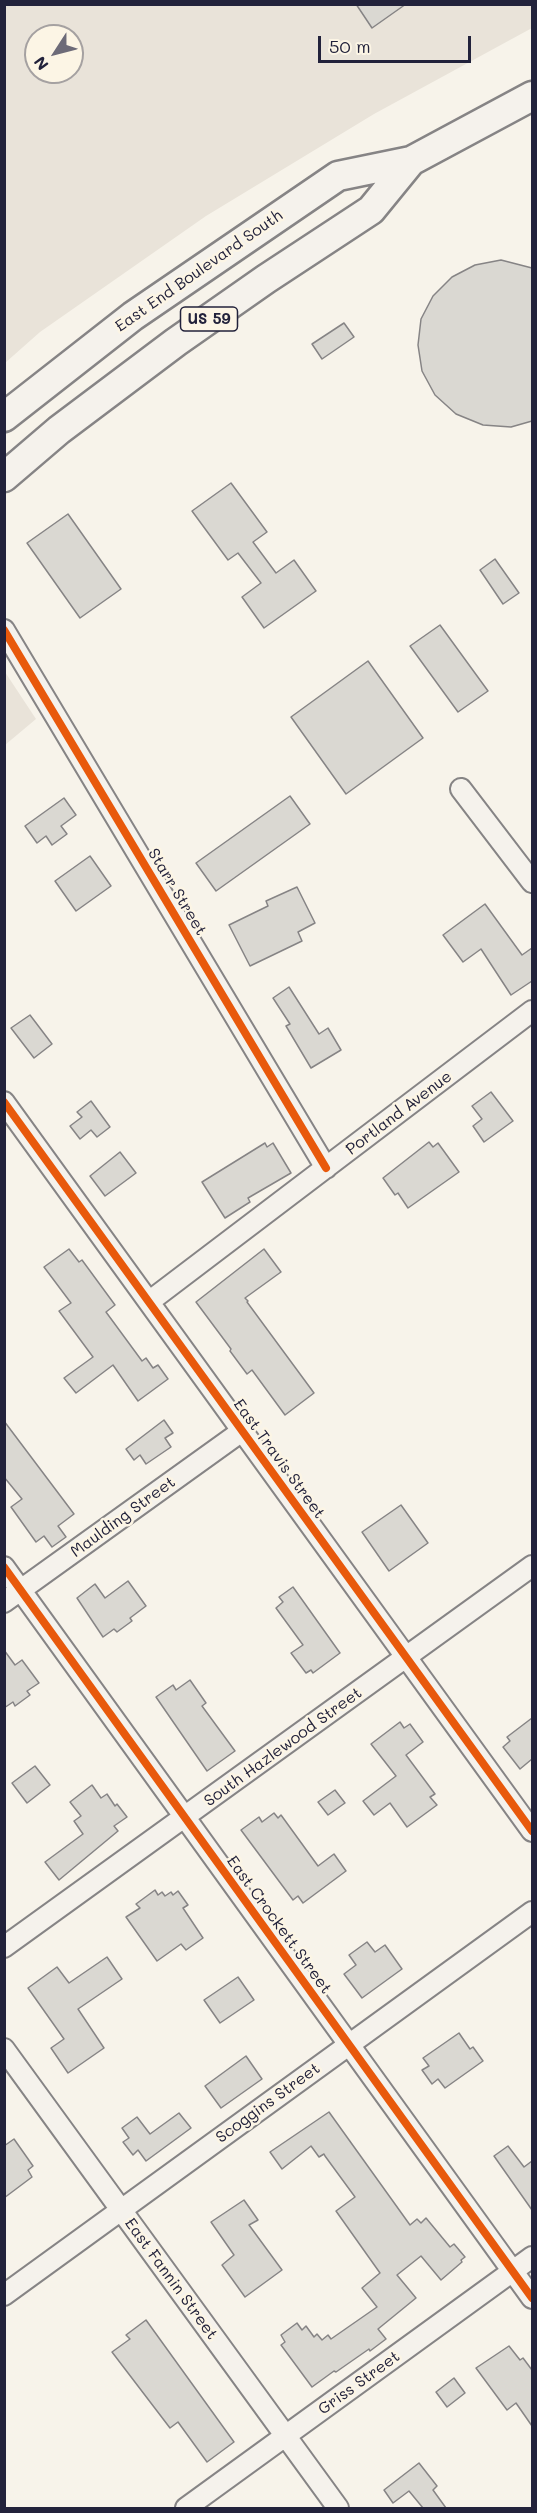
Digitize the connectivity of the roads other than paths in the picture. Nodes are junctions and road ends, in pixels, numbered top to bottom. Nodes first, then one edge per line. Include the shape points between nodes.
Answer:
1 (532, 96) edge
2 (411, 161) junction
3 (4, 417) edge
4 (4, 477) edge
5 (4, 630) edge
6 (461, 789) dead end
7 (532, 882) edge
8 (532, 1011) edge
9 (4, 1102) edge
10 (326, 1168) junction
11 (150, 1301) junction
12 (242, 1431) junction
13 (532, 1566) edge
14 (4, 1567) edge
15 (21, 1590) junction
16 (4, 1602) edge
17 (406, 1658) junction
18 (185, 1818) junction
19 (532, 1831) edge
20 (532, 1912) edge
21 (4, 1947) edge
22 (349, 2045) junction
23 (4, 2049) edge
24 (122, 2210) junction
25 (532, 2257) edge
26 (513, 2271) junction
27 (4, 2295) edge
28 (532, 2298) edge
29 (286, 2436) junction
30 (186, 2508) edge
31 (338, 2508) edge

1 - 2 highway, East End Boulevard South / US 59
2 - 3 highway, East End Boulevard South / US 59 via 338,176 133,316
2 - 4 highway, East End Boulevard South / US 59 via 371,210 176,342 59,430
5 - 10 street, Starr Street
6 - 7 street
8 - 10 street, Portland Avenue
9 - 11 street, East Travis Street
10 - 11 street, Portland Avenue
11 - 12 street, East Travis Street
12 - 15 street, Maulding Street
12 - 17 street, East Travis Street
13 - 17 street, South Hazlewood Street
14 - 15 street, East Crockett Street
15 - 16 street, Maulding Street
15 - 18 street, East Crockett Street
17 - 18 street, South Hazlewood Street
17 - 19 street, East Travis Street
18 - 21 street, South Hazlewood Street
18 - 22 street, East Crockett Street
20 - 22 street, Scoggins Street
22 - 24 street, Scoggins Street
22 - 26 street, East Crockett Street
23 - 24 street, East Fannin Street
24 - 27 street, Scoggins Street
24 - 29 street, East Fannin Street
25 - 26 street, Griss Street
26 - 28 street, East Crockett Street
26 - 29 street, Griss Street
29 - 30 street, Griss Street
29 - 31 street, East Fannin Street

